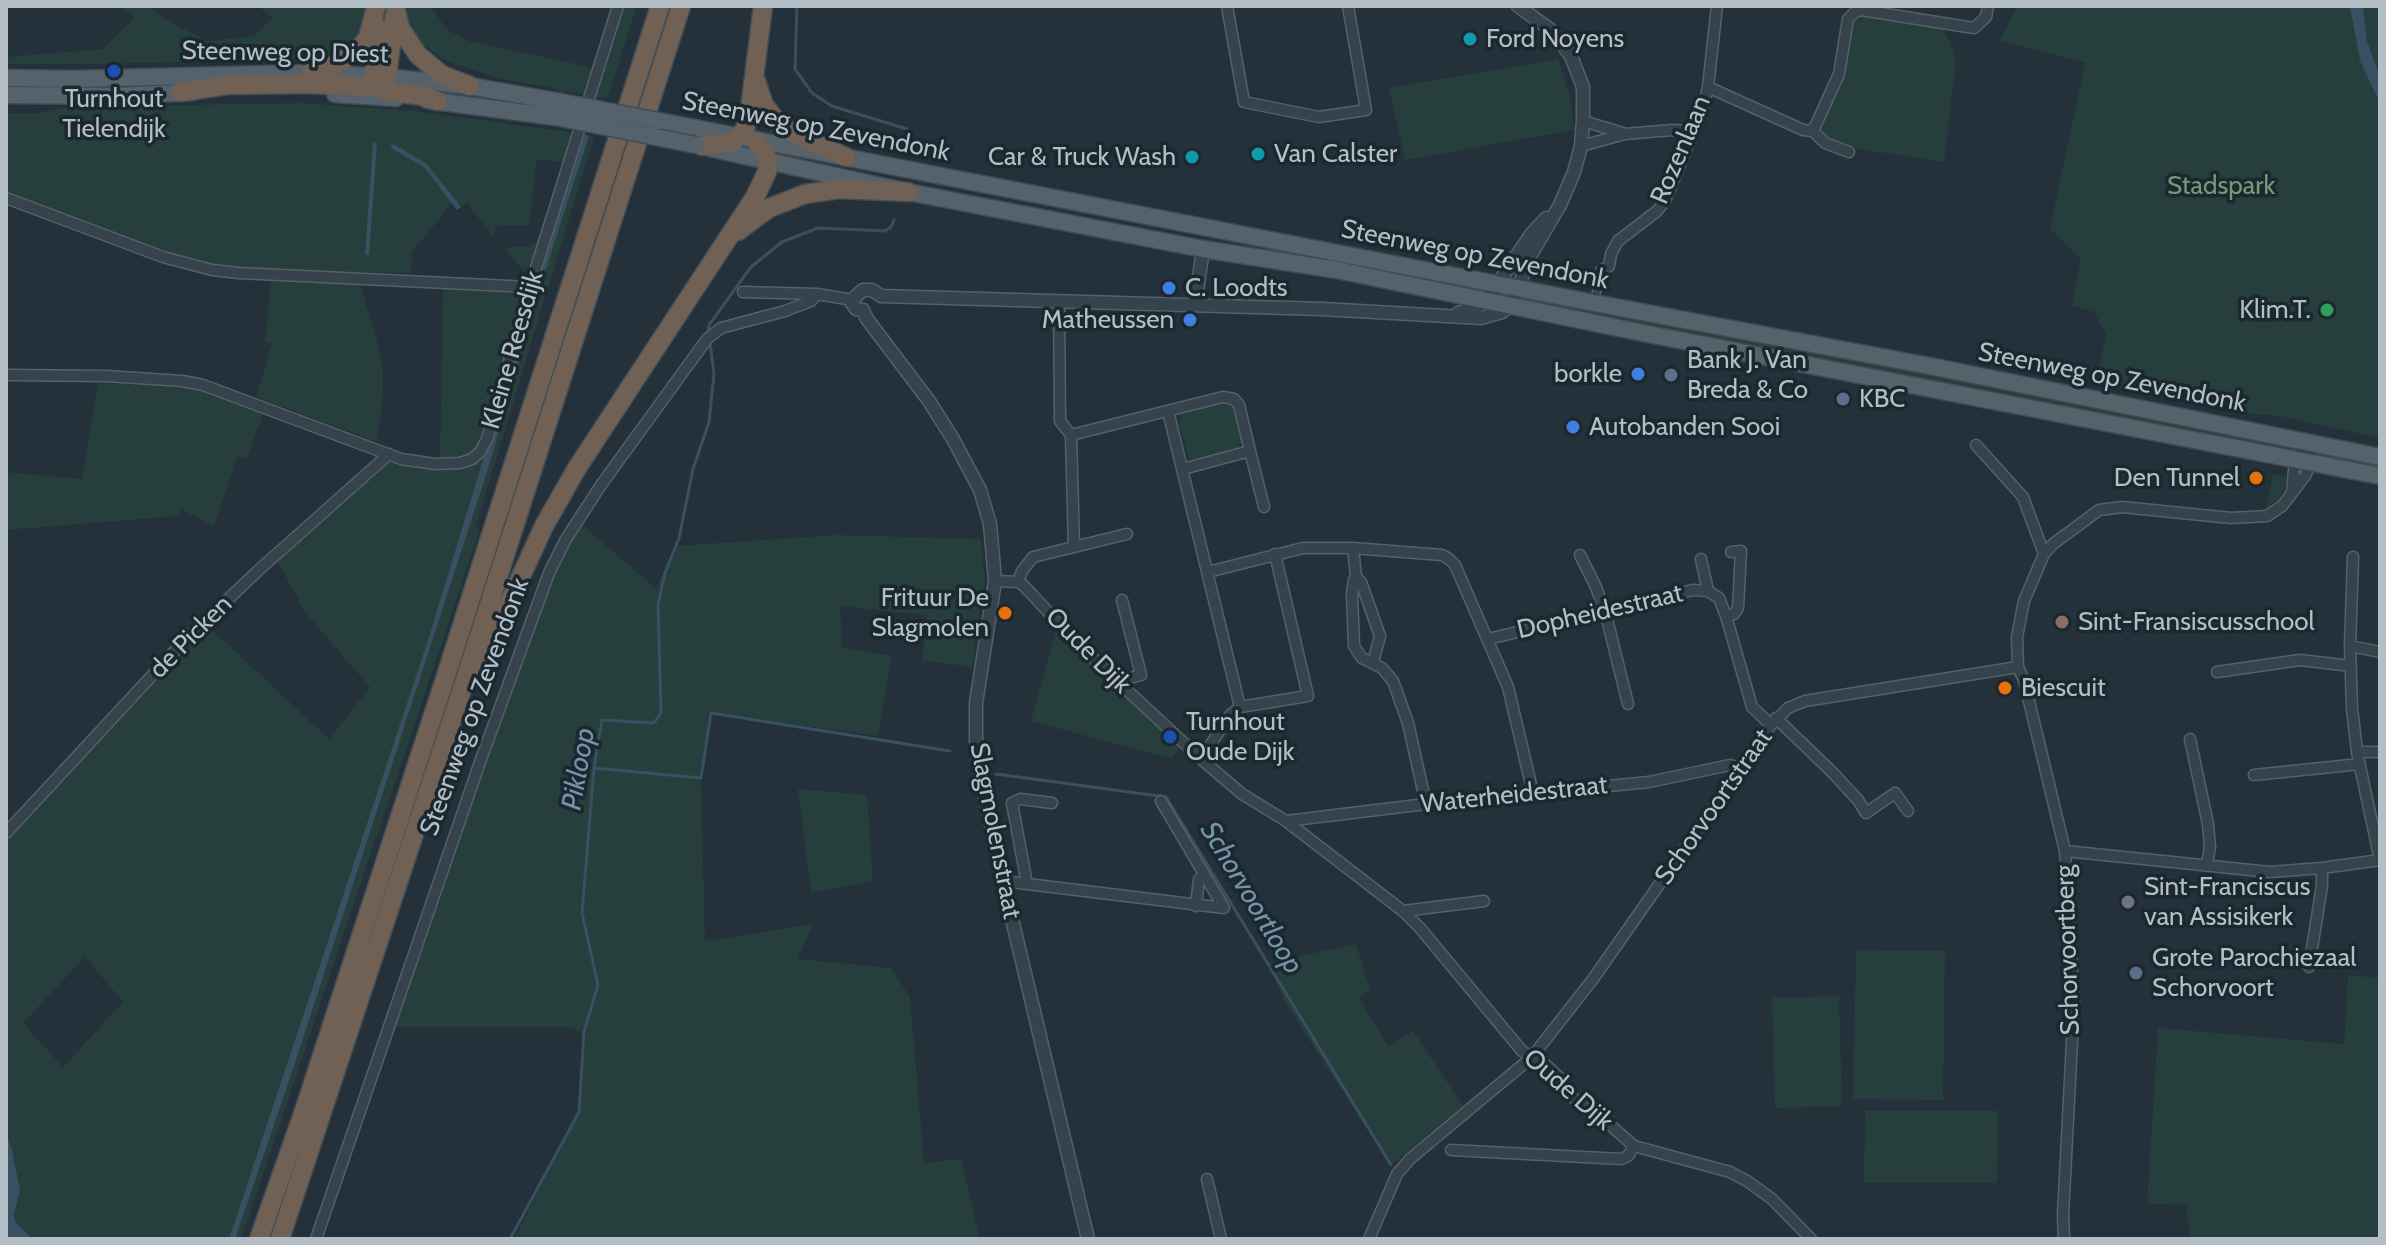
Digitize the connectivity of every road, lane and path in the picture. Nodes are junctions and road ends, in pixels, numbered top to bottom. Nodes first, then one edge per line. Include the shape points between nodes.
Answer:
1 (376, 6) edge
2 (395, 6) edge
3 (618, 6) edge
4 (649, 6) edge
5 (660, 6) edge
6 (681, 6) edge
7 (763, 6) edge
8 (1227, 6) edge
9 (1348, 6) edge
10 (1518, 6) edge
11 (1717, 6) edge
12 (1988, 6) edge
13 (639, 72) junction
14 (310, 73) junction
15 (6, 78) edge
16 (755, 78) junction
17 (380, 80) junction
18 (470, 86) junction
19 (1708, 87) junction
20 (180, 92) junction
21 (6, 95) edge
22 (438, 101) junction
23 (559, 110) junction
24 (1583, 121) junction
25 (1694, 131) junction
26 (1813, 131) junction
27 (1625, 134) junction
28 (747, 140) junction
29 (699, 141) junction
30 (1581, 146) junction
31 (1849, 152) dead end
32 (846, 157) junction
33 (768, 160) junction
34 (908, 192) junction
35 (6, 198) edge
36 (1560, 205) junction
37 (727, 241) junction
38 (1203, 249) junction
39 (1601, 271) joint
40 (1497, 284) junction
41 (530, 287) junction
42 (1519, 288) junction
43 (743, 292) dead end
44 (817, 294) junction
45 (1487, 300) junction
46 (860, 302) junction
47 (1059, 303) junction
48 (1594, 303) junction
49 (1195, 305) junction
50 (1510, 305) junction
51 (1449, 316) junction
52 (6, 375) edge
53 (1168, 411) junction
54 (1071, 435) junction
55 (2310, 442) junction
56 (1976, 445) dead end
57 (1250, 451) junction
58 (389, 454) junction
59 (2380, 457) edge
60 (2303, 461) junction
61 (1183, 469) junction
62 (2380, 476) edge
63 (2292, 494) junction
64 (1264, 507) dead end
65 (1127, 534) dead end
66 (1074, 547) junction
67 (1353, 548) junction
68 (1731, 552) dead end
69 (1275, 554) junction
70 (2044, 554) junction
71 (1580, 555) dead end
72 (2353, 557) dead end
73 (1701, 559) dead end
74 (1208, 572) junction
75 (1356, 577) junction
76 (995, 581) junction
77 (1018, 582) junction
78 (1710, 591) junction
79 (1122, 600) dead end
80 (1605, 611) junction
81 (1726, 616) junction
82 (1488, 639) junction
83 (2350, 646) junction
84 (2380, 652) edge
85 (1373, 662) junction
86 (2351, 666) junction
87 (2018, 667) junction
88 (2217, 672) dead end
89 (1118, 681) junction
90 (462, 689) junction
91 (1628, 704) dead end
92 (1240, 707) junction
93 (1773, 722) junction
94 (2190, 739) dead end
95 (2357, 752) junction
96 (2380, 752) edge
97 (1201, 759) junction
98 (2360, 764) junction
99 (1741, 768) junction
100 (2254, 775) dead end
101 (1533, 793) junction
102 (1161, 801) dead end
103 (1052, 803) dead end
104 (1426, 804) junction
105 (1908, 811) dead end
106 (1286, 821) junction
107 (6, 833) edge
108 (2065, 851) junction
109 (2380, 860) edge
110 (2207, 864) junction
111 (2322, 868) junction
112 (1199, 879) dead end
113 (1003, 881) junction
114 (1027, 884) junction
115 (1484, 901) dead end
116 (1196, 906) junction
117 (1403, 911) junction
118 (2309, 967) dead end
119 (1532, 1057) junction
120 (1634, 1146) junction
121 (1451, 1150) dead end
122 (1207, 1179) dead end
123 (259, 1239) edge
124 (280, 1239) edge
125 (316, 1239) edge
126 (1088, 1239) edge
127 (1221, 1239) edge
128 (1369, 1239) edge
129 (1811, 1239) edge
130 (2064, 1239) edge

1 - 14 highway via 359,49 336,65
1 - 17 highway
2 - 17 highway
2 - 18 highway via 400,28 418,55 442,75
3 - 41 street, Kleine Reesdijk
4 - 13 highway
5 - 13 highway
6 - 90 highway
7 - 16 highway
8 - 9 street via 1244,102 1319,117 1366,110
10 - 24 street via 1551,30 1571,56 1583,87
11 - 19 street, Rozenlaan
12 - 26 street via 1986,17 1974,28 1855,12 1848,19 1839,74
13 - 123 highway
14 - 15 main road, Steenweg op Diest
14 - 17 main road, Steenweg op Diest
16 - 28 highway
16 - 32 highway via 764,105 778,123
17 - 18 main road, Steenweg op Diest
17 - 20 highway via 227,85
17 - 22 highway via 384,91
18 - 23 main road, Steenweg op Diest
19 - 25 street, Rozenlaan
19 - 26 street
20 - 21 main road, Steenweg op Diest
20 - 22 main road, Steenweg op Diest via 305,92
22 - 23 main road, Steenweg op Diest
23 - 29 main road, Steenweg op Zevendonk, bridge
24 - 27 street
24 - 30 street
25 - 27 street
25 - 39 street, Rozenlaan via 1665,201 1618,241 1609,266
26 - 31 street via 1825,143
27 - 30 street
28 - 29 highway
28 - 32 main road, Steenweg op Zevendonk
28 - 33 highway
29 - 33 main road, Steenweg op Zevendonk
30 - 36 street
32 - 40 main road, Steenweg op Zevendonk
33 - 34 main road, Steenweg op Zevendonk
33 - 37 highway via 755,197
34 - 37 highway via 839,189 805,194 769,208
34 - 38 main road, Steenweg op Zevendonk
35 - 41 street via 212,270
36 - 40 street via 1532,233
36 - 42 street via 1526,263
37 - 90 highway via 577,468 544,526 481,665
38 - 45 main road, Steenweg op Zevendonk
38 - 49 street
39 - 48 street
40 - 42 main road, Steenweg op Zevendonk
40 - 45 street
41 - 58 street, Kleine Reesdijk via 480,452 467,461 435,464
42 - 48 main road, Steenweg op Zevendonk
42 - 50 street
43 - 44 street
44 - 46 street
44 - 125 street, Steenweg op Zevendonk via 785,311 721,328 707,339 566,539 485,747
45 - 50 main road, Steenweg op Zevendonk
45 - 51 street, Steenweg op Zevendonk
46 - 47 street, Steenweg op Zevendonk via 881,296
46 - 76 street, Slagmolenstraat via 968,464 990,524
47 - 49 street, Steenweg op Zevendonk
47 - 54 street via 1060,421
48 - 55 main road, Steenweg op Zevendonk
49 - 51 street, Steenweg op Zevendonk
50 - 51 street, Steenweg op Zevendonk via 1481,318
50 - 60 main road, Steenweg op Zevendonk
52 - 58 street, Kleine Reesdijk via 106,376 203,385
53 - 54 street
53 - 57 street via 1234,399
53 - 61 street
54 - 66 street
55 - 59 main road, Steenweg op Zevendonk
55 - 60 street
56 - 70 street via 2023,497
57 - 61 street
57 - 64 street
58 - 107 street, de Picken via 186,639
60 - 62 main road, Steenweg op Zevendonk
60 - 63 street
60 - 63 street via 2305,476
61 - 74 street
63 - 70 street via 2267,516 2244,519 2110,507 2089,516
65 - 66 street
66 - 77 street via 1033,557
67 - 69 street
67 - 75 street
67 - 82 street via 1449,559
68 - 81 street via 1741,551 1738,608
69 - 74 street
69 - 92 street via 1308,696
70 - 87 street via 2019,619
71 - 80 street
72 - 83 street
73 - 78 street
74 - 92 street
75 - 85 street via 1380,636
75 - 85 street via 1354,646 1362,658
76 - 77 street
76 - 113 street, Slagmolenstraat via 976,703 976,744
77 - 89 street, Oude Dijk
78 - 80 street, Dopheidestraat via 1693,590
78 - 81 street
79 - 89 street via 1141,675
80 - 82 street, Dopheidestraat
80 - 91 street
81 - 93 street via 1752,707
82 - 101 street via 1508,687
83 - 84 street
83 - 86 street
85 - 104 street via 1393,681
86 - 88 street via 2300,660
86 - 95 street
87 - 93 street, Schorvoortstraat via 1805,701
87 - 108 street, Schorvoortberg
89 - 97 street, Oude Dijk
90 - 124 highway
92 - 97 street
93 - 99 street, Schorvoortstraat
93 - 105 street via 1832,772 1866,813 1895,793
94 - 110 street via 2208,824
95 - 96 street
95 - 98 street
97 - 106 street, Oude Dijk via 1242,794
98 - 100 street
98 - 109 street
99 - 101 street, Waterheidestraat via 1730,765 1649,782
99 - 119 street, Schorvoortstraat
101 - 104 street, Waterheidestraat
102 - 116 street via 1224,908
103 - 114 street via 1012,803
104 - 106 street, Waterheidestraat
106 - 117 street, Oude Dijk
108 - 110 street
108 - 130 street, Schorvoortberg via 2074,1003
109 - 111 street
110 - 111 street via 2270,872
111 - 118 street
112 - 116 street
113 - 114 street
113 - 126 street, Slagmolenstraat
114 - 116 street
115 - 117 street
117 - 119 street, Oude Dijk
119 - 120 street, Oude Dijk via 1562,1080 1562,1087 1594,1117 1601,1117
119 - 128 street, Schorvoortstraat via 1410,1159 1397,1174
120 - 121 street via 1621,1159
120 - 129 street, Oude Dijk via 1730,1172 1772,1199
122 - 127 street

